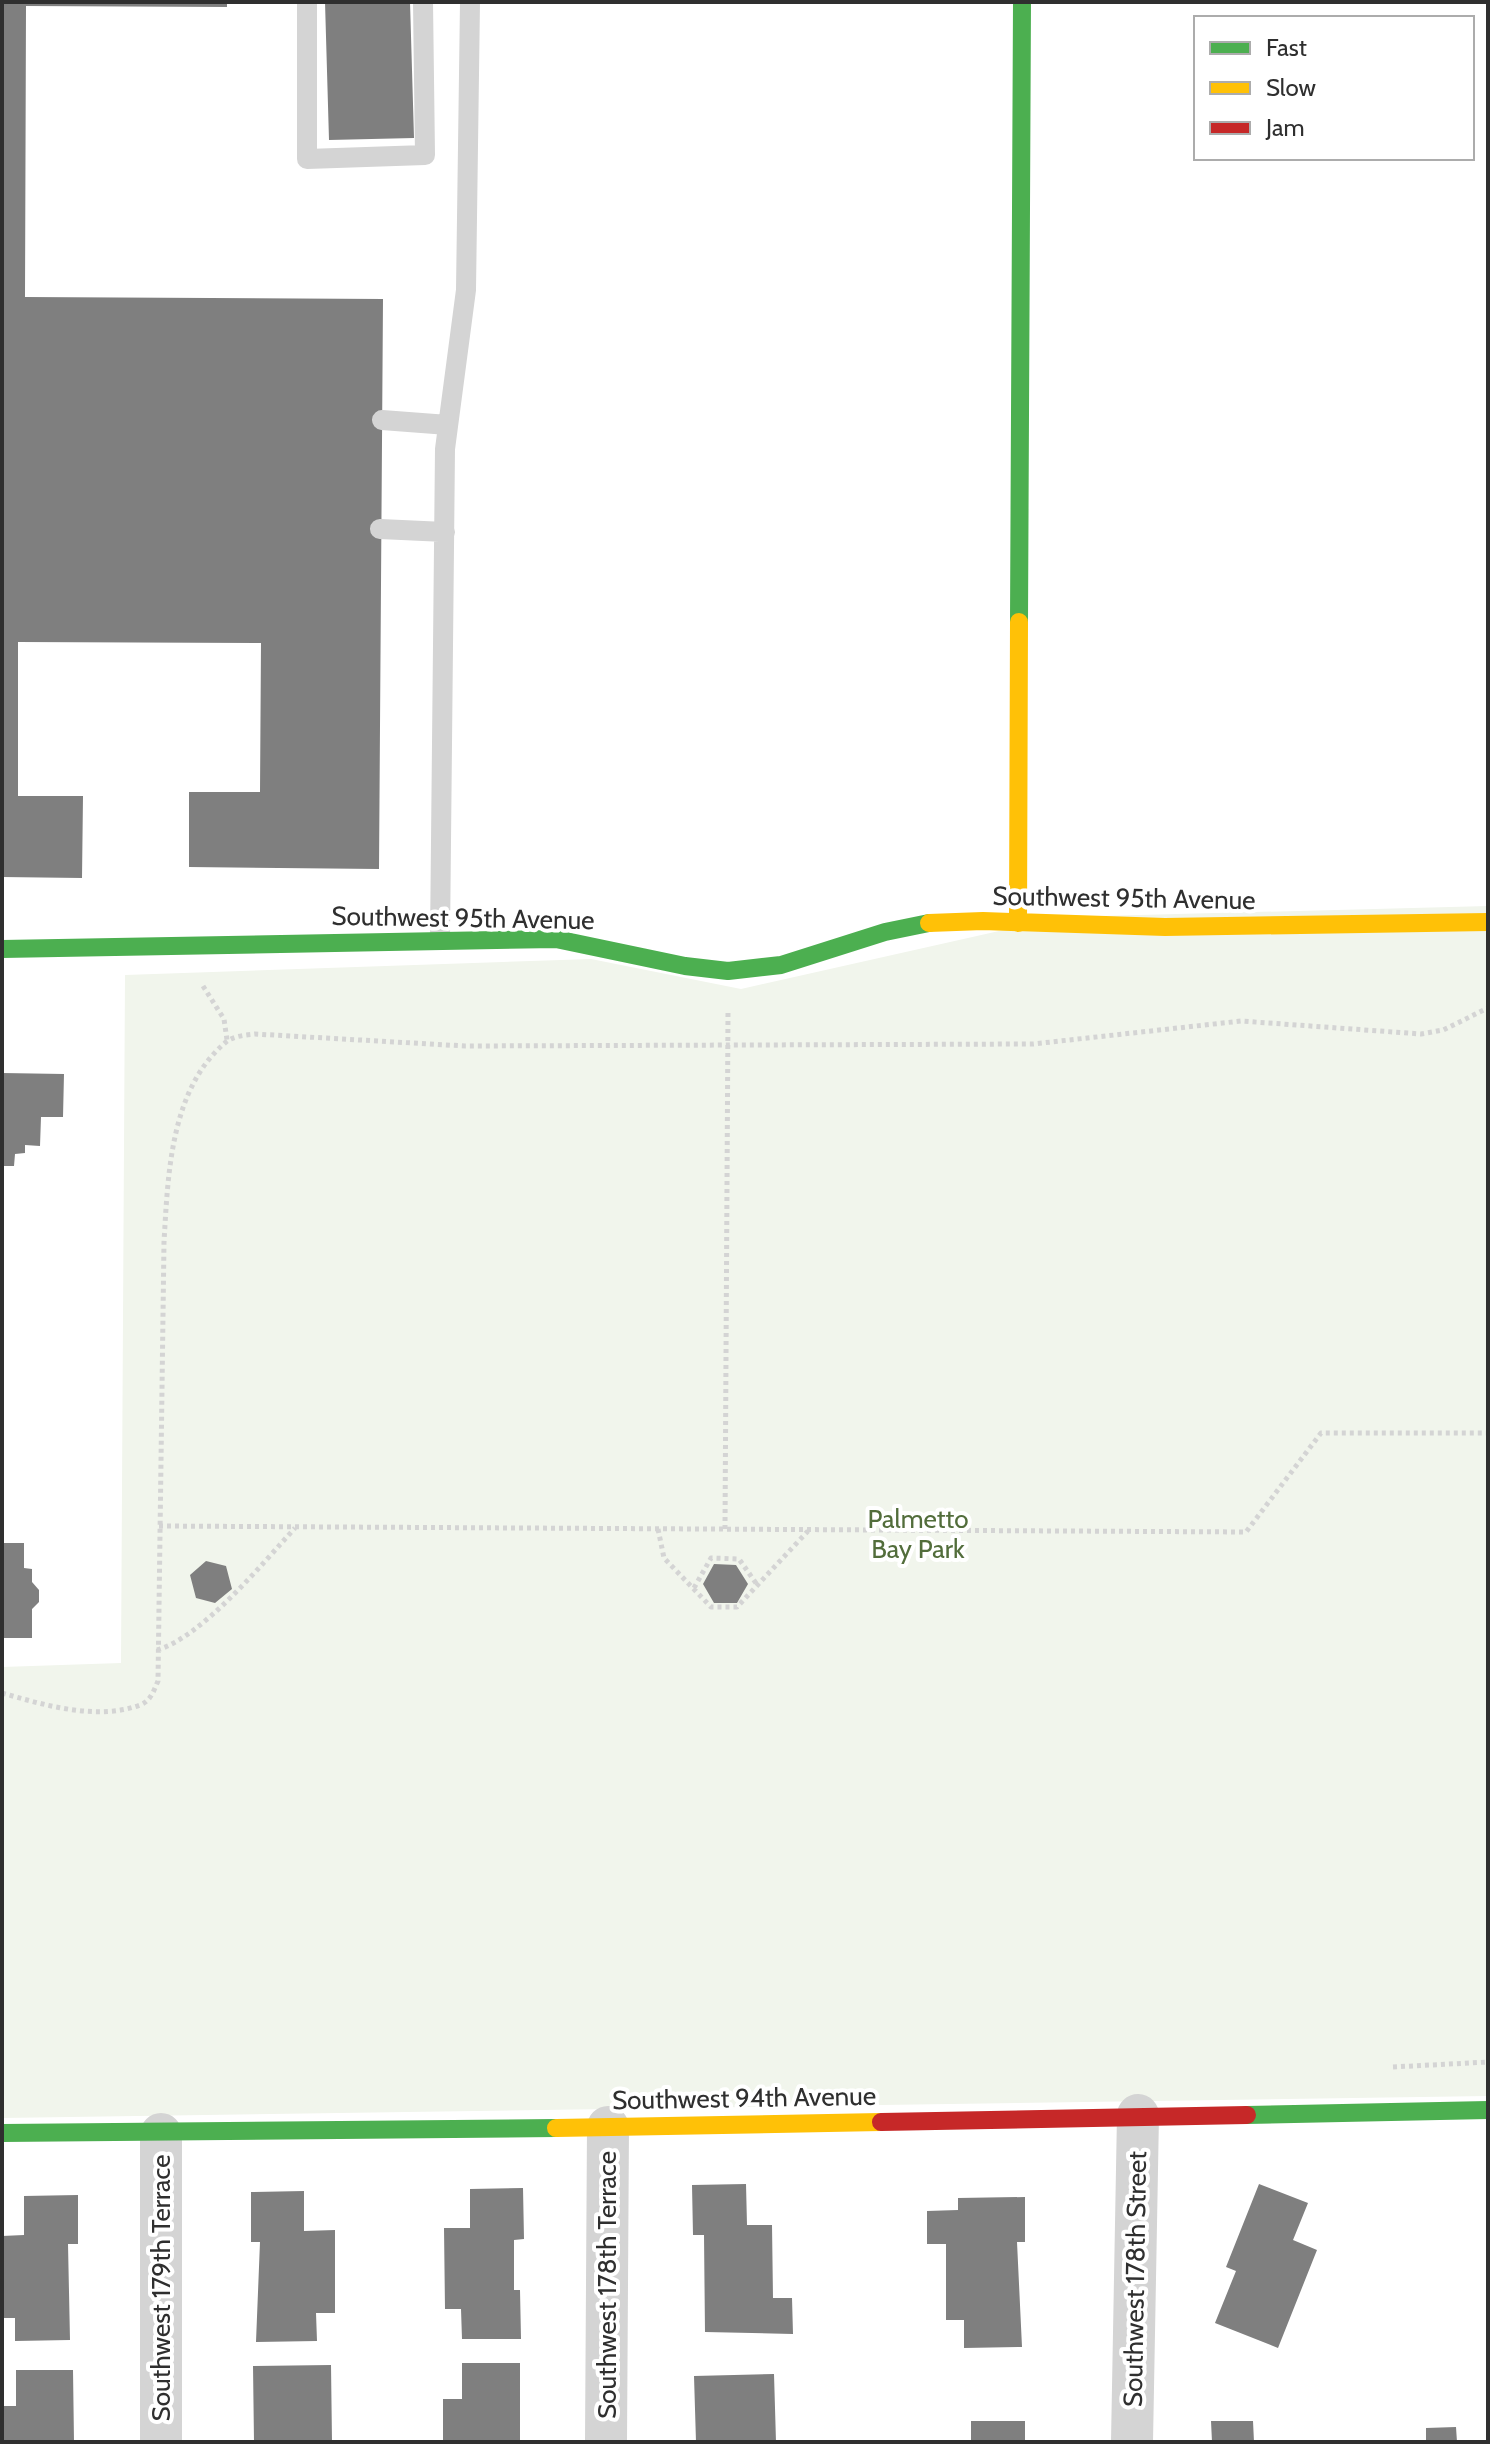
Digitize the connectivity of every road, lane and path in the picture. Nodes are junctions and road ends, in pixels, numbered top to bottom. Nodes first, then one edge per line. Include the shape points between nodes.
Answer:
1 (307, 2) edge
2 (423, 2) edge
3 (470, 2) edge
4 (1022, 2) edge
5 (382, 420) dead end
6 (448, 425) junction
7 (380, 529) dead end
8 (445, 532) junction
9 (1488, 922) edge
10 (1018, 923) junction
11 (440, 940) junction
12 (2, 949) edge
13 (200, 982) dead end
14 (728, 1000) dead end
15 (1488, 1008) edge
16 (227, 1040) junction
17 (728, 1044) junction
18 (1488, 1433) edge
19 (159, 1526) junction
20 (296, 1527) junction
21 (658, 1529) junction
22 (725, 1529) junction
23 (809, 1530) junction
24 (758, 1586) junction
25 (694, 1588) junction
26 (157, 1650) junction
27 (2, 1693) edge
28 (1488, 2110) edge
29 (1138, 2115) junction
30 (608, 2127) junction
31 (2, 2133) edge
32 (161, 2134) junction
33 (161, 2442) edge
34 (606, 2442) edge
35 (1132, 2442) edge

1 - 2 lane via 307,159 425,155
3 - 6 lane via 466,290
4 - 10 street
5 - 6 lane
6 - 8 lane
7 - 8 lane
8 - 11 lane
9 - 10 street, Southwest 95th Avenue via 1119,927
10 - 11 street, Southwest 95th Avenue via 914,924 753,971 687,967 586,942
11 - 12 street, Southwest 95th Avenue
13 - 16 path via 224,1019
14 - 17 path
15 - 17 path via 1443,1030 1421,1034 1241,1021 1033,1044
16 - 17 path via 255,1034 465,1046
16 - 19 path via 178,1116 168,1175
17 - 22 path
18 - 23 path via 1321,1433 1246,1532
19 - 20 path
19 - 26 path
20 - 21 path
20 - 26 path via 178,1644
21 - 22 path
21 - 25 path via 664,1558
22 - 23 path
23 - 24 path
24 - 25 path via 737,1607 711,1607
24 - 25 path via 739,1559 711,1558
26 - 27 path via 158,1681 141,1705 95,1711
28 - 29 street, Southwest 94th Avenue
29 - 30 street, Southwest 94th Avenue
29 - 35 street, Southwest 178th Street
30 - 32 street, Southwest 94th Avenue
30 - 34 street, Southwest 178th Terrace
31 - 32 street, Southwest 94th Avenue
32 - 33 street, Southwest 179th Terrace

